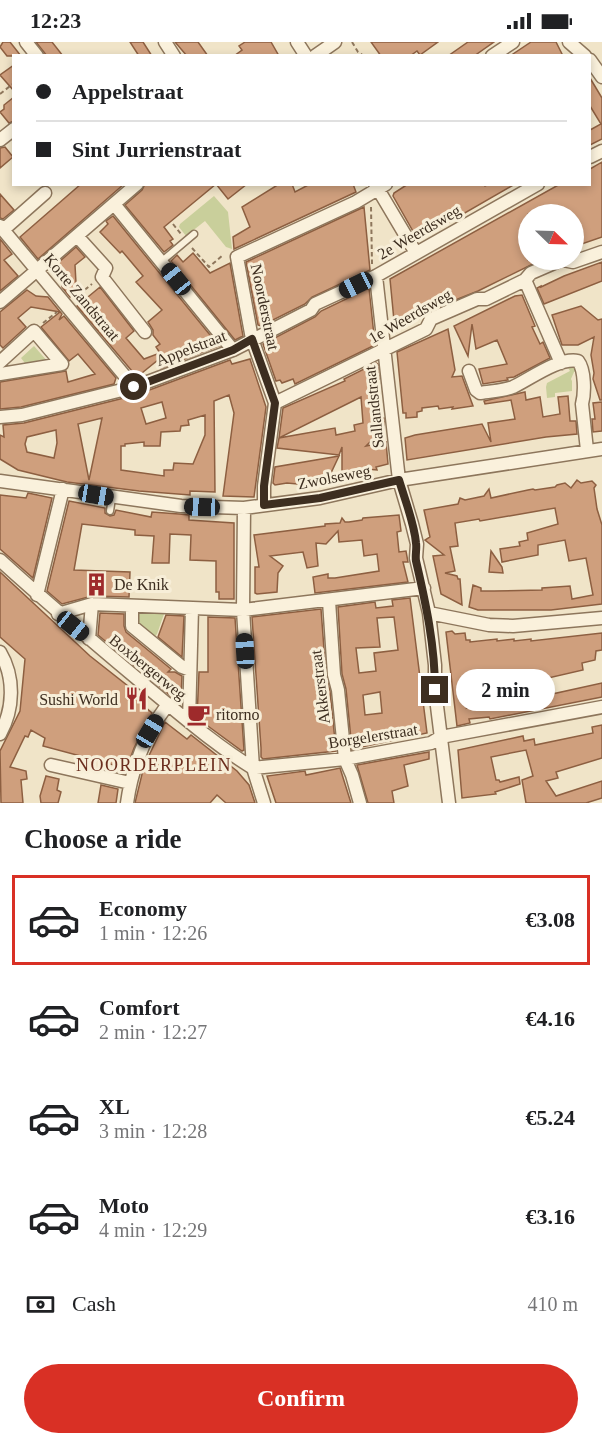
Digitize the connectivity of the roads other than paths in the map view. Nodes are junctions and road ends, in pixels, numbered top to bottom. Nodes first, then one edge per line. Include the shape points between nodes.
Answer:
1 (26, 42) edge
2 (335, 42) edge
3 (513, 42) edge
4 (569, 42) edge
5 (35, 54) edge
6 (318, 54) edge
7 (495, 54) edge
8 (583, 54) edge
9 (591, 61) edge
10 (602, 77) edge
11 (135, 186) edge
12 (380, 186) edge
13 (534, 186) edge
14 (45, 193) dead end
15 (114, 204) junction
16 (2, 228) edge
17 (194, 234) dead end
18 (77, 236) junction
19 (602, 252) edge
20 (416, 253) junction
21 (584, 258) edge
22 (162, 261) junction
23 (38, 270) junction
24 (538, 270) edge
25 (376, 276) junction
26 (525, 280) junction
27 (0, 302) edge
28 (145, 332) dead end
29 (252, 339) junction
30 (233, 350) junction
31 (385, 351) junction
32 (0, 362) edge
33 (561, 363) junction
34 (469, 371) dead end
35 (0, 374) edge
36 (134, 387) junction
37 (275, 403) junction
38 (0, 417) edge
39 (602, 449) edge
40 (587, 450) junction
41 (399, 480) junction
42 (0, 481) edge
43 (63, 489) junction
44 (112, 498) junction
45 (264, 505) junction
46 (244, 508) junction
47 (110, 511) dead end
48 (0, 560) edge
49 (424, 588) junction
50 (37, 595) junction
51 (328, 601) junction
52 (92, 604) junction
53 (132, 606) junction
54 (192, 609) junction
55 (243, 610) junction
56 (429, 613) junction
57 (58, 614) junction
58 (602, 618) edge
59 (89, 639) junction
60 (0, 652) edge
61 (190, 670) junction
62 (168, 704) junction
63 (602, 707) edge
64 (189, 721) junction
65 (0, 734) edge
66 (441, 737) junction
67 (345, 759) junction
68 (51, 765) dead end
69 (253, 768) junction
70 (130, 783) junction
71 (127, 803) edge
72 (264, 803) edge
73 (360, 803) edge
74 (449, 803) edge

1 - 5 street
2 - 6 street
3 - 7 street
4 - 8 street
9 - 10 street
11 - 15 street
12 - 20 street
12 - 29 street, Noorderstraat via 237,257
13 - 20 street, 2e Weerdsweg
14 - 16 street, Korte Zandstraat
15 - 18 street
15 - 22 street
16 - 23 street, Korte Zandstraat
17 - 22 lane
18 - 23 street
18 - 28 street via 106,268 102,277
19 - 21 street, 1e Weerdsweg
20 - 25 street, 2e Weerdsweg
22 - 30 street
23 - 27 street
23 - 36 street, Korte Zandstraat
24 - 26 street, 1e Weerdsweg
25 - 29 street, 2e Weerdsweg
25 - 31 street, Sallandstraat
26 - 31 street, 1e Weerdsweg via 431,319 426,329
26 - 33 street
29 - 30 street, Appelstraat
29 - 37 street, Noorderstraat
30 - 36 street, Appelstraat
31 - 37 street, 1e Weerdsweg
31 - 41 street, Sallandstraat
32 - 35 street via 34,331 62,364
33 - 34 street via 508,388 480,393
33 - 40 street via 571,359 581,365
36 - 38 street, Appelstraat
37 - 45 street, Noorderstraat
39 - 40 street, Zwolseweg
40 - 41 street, Zwolseweg
41 - 45 street, Zwolseweg via 320,498
41 - 49 street, Sallandstraat via 417,544 416,558
42 - 43 street, Zwolseweg
43 - 44 street, Zwolseweg
43 - 50 street
44 - 46 street, Zwolseweg
44 - 47 lane
45 - 46 street, Zwolseweg
46 - 55 street
48 - 50 street, Boxbergerweg
49 - 51 street
49 - 56 street, Sallandstraat
50 - 57 street, Boxbergerweg
51 - 55 street
51 - 67 street, Akkerstraat
52 - 53 street
52 - 57 street
52 - 59 street
53 - 54 street
53 - 61 street via 132,626
54 - 55 street
54 - 61 street
55 - 69 street
56 - 58 street via 513,626
56 - 66 street, Sallandstraat
57 - 59 street, Boxbergerweg
59 - 62 street, Boxbergerweg
60 - 65 street via 11,689 7,718
61 - 64 street
62 - 64 street, Boxbergerweg
62 - 70 street via 150,731
63 - 66 street, Borgelerstraat
64 - 69 street, Boxbergerweg
66 - 67 street, Borgelerstraat via 431,743
66 - 74 street, Sallandstraat
67 - 69 street, Borgelerstraat
67 - 73 street, Akkerstraat
68 - 70 street
69 - 72 street
70 - 71 street

